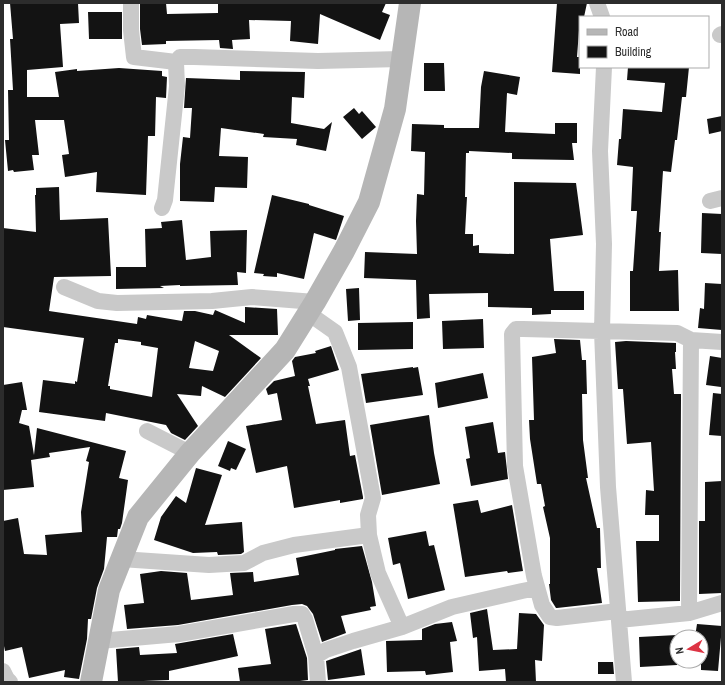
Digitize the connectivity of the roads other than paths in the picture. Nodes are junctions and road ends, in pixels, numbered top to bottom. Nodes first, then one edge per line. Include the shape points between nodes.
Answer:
1 (131, 3) edge
2 (410, 3) edge
3 (597, 3) edge
4 (602, 16) edge
5 (402, 59) junction
6 (176, 62) junction
7 (604, 68) edge
8 (162, 208) dead end
9 (64, 287) dead end
10 (311, 307) junction
11 (602, 331) junction
12 (691, 340) junction
13 (722, 342) edge
14 (147, 431) dead end
15 (190, 453) junction
16 (369, 535) junction
17 (121, 560) junction
18 (537, 588) junction
19 (722, 603) edge
20 (689, 613) junction
21 (619, 616) junction
22 (402, 628) junction
23 (99, 641) junction
24 (316, 656) junction
25 (3, 671) edge
26 (10, 682) edge
27 (91, 682) edge
28 (318, 682) edge
29 (624, 682) edge

1 - 6 street via 134,57
2 - 5 street
3 - 4 street
5 - 6 street via 318,61 194,57 180,58
5 - 10 street via 395,109 369,202
6 - 8 street via 177,86
7 - 11 street via 600,151 604,244
9 - 10 street via 98,301 117,303 252,297
10 - 15 street via 285,350
10 - 16 street via 335,332 349,367 373,498 368,515
11 - 12 street via 677,334
11 - 18 street via 516,329 512,334 515,466
11 - 21 street via 608,487
12 - 13 street
12 - 20 street
14 - 15 street
15 - 17 street via 138,517
16 - 17 street via 294,545 263,553 244,562 210,565
16 - 22 street via 378,573
17 - 23 street via 109,590
18 - 21 street via 542,605 550,617
18 - 22 street via 452,607
19 - 20 street
20 - 21 street
21 - 29 street
22 - 24 street via 353,641
23 - 24 street via 179,634 302,614
23 - 27 street
24 - 28 street
25 - 26 street

